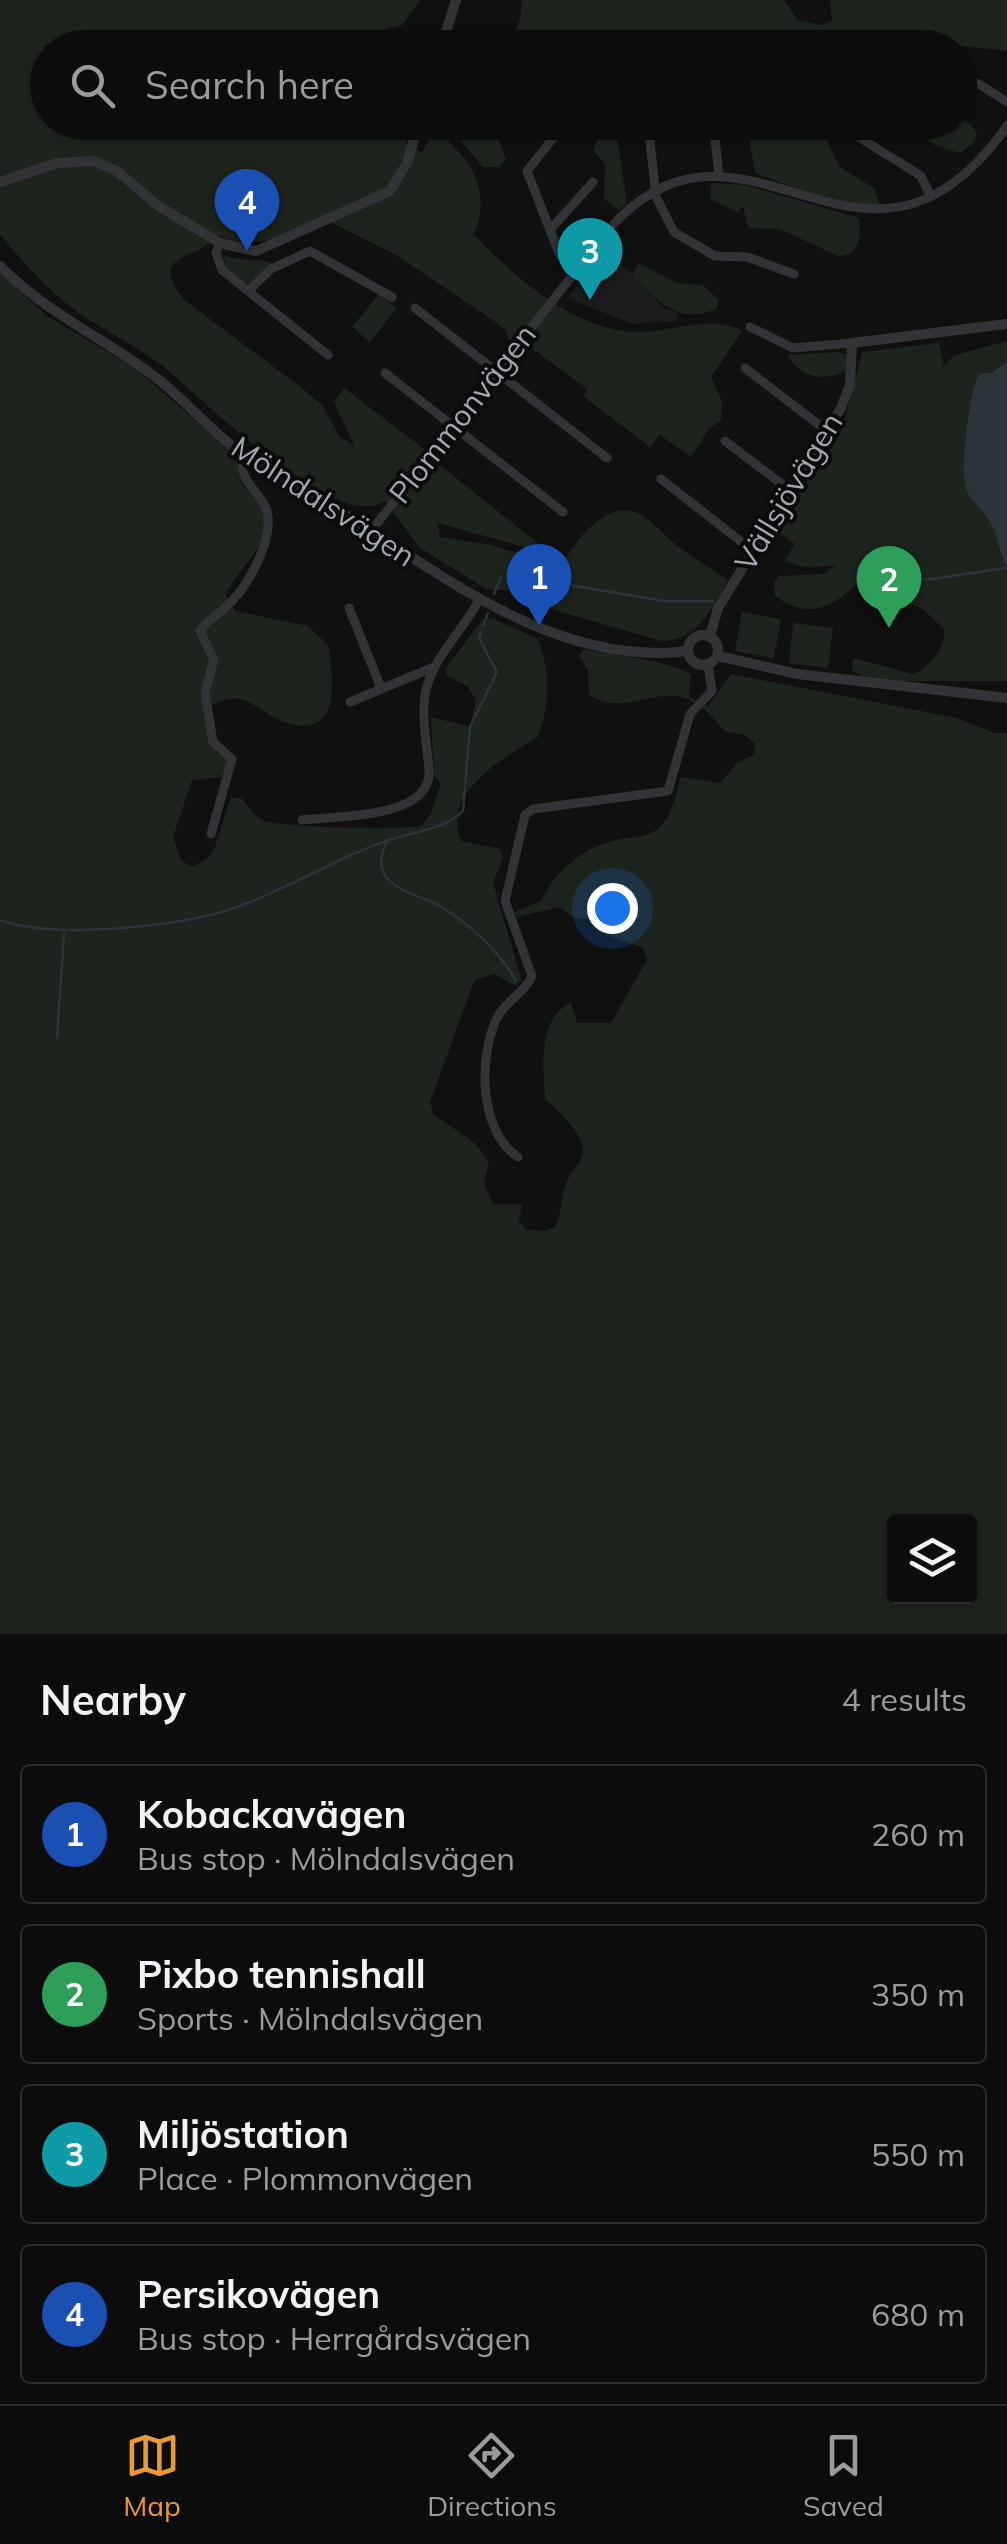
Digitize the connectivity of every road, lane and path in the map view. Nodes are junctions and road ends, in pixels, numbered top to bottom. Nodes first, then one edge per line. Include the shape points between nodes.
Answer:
1 (456, 0) edge
2 (447, 30) edge
3 (977, 84) edge
4 (1007, 102) edge
5 (1007, 126) edge
6 (413, 140) edge
7 (552, 140) edge
8 (650, 140) edge
9 (715, 140) edge
10 (863, 140) edge
11 (720, 174) junction
12 (0, 182) edge
13 (593, 182) dead end
14 (656, 189) junction
15 (930, 196) junction
16 (550, 230) junction
17 (220, 243) junction
18 (0, 266) edge
19 (577, 270) junction
20 (794, 274) dead end
21 (248, 291) junction
22 (392, 297) dead end
23 (415, 308) dead end
24 (1007, 324) edge
25 (750, 327) dead end
26 (852, 344) junction
27 (328, 355) dead end
28 (746, 368) dead end
29 (496, 371) junction
30 (385, 373) dead end
31 (453, 426) junction
32 (827, 431) junction
33 (725, 441) dead end
34 (244, 455) junction
35 (607, 458) dead end
36 (661, 479) dead end
37 (791, 490) junction
38 (563, 512) dead end
39 (371, 530) junction
40 (753, 551) junction
41 (479, 600) junction
42 (350, 608) dead end
43 (710, 636) junction
44 (688, 651) junction
45 (718, 656) junction
46 (708, 664) junction
47 (434, 667) junction
48 (381, 688) junction
49 (1007, 698) edge
50 (350, 702) dead end
51 (302, 820) dead end
52 (210, 834) dead end
53 (518, 1157) dead end

1 - 2 street
3 - 4 street
5 - 15 street, Plommonvägen via 974,169
6 - 17 street via 390,191 268,247 246,251
7 - 16 street via 527,171
8 - 14 street
9 - 11 street
10 - 15 street via 921,176
11 - 14 street, Plommonvägen
11 - 15 street, Plommonvägen via 853,210 899,208
12 - 17 street via 57,163 92,161 117,171
13 - 16 street
14 - 19 street, Plommonvägen via 625,211
14 - 20 street via 663,214 687,242 715,256 746,257
16 - 19 street via 560,256
17 - 21 street via 218,265
18 - 34 street, Mölndalsvägen via 51,312 152,375
19 - 29 street, Plommonvägen
21 - 22 street via 271,269 310,251
21 - 27 street
23 - 29 street
24 - 26 street
25 - 26 street via 793,348
26 - 32 street, Vällsjövägen via 846,397
28 - 32 street
29 - 31 street, Plommonvägen
29 - 35 street
30 - 31 street
31 - 38 street
31 - 39 street, Plommonvägen
32 - 37 street, Vällsjövägen
33 - 37 street
34 - 39 street, Mölndalsvägen
34 - 52 street via 243,475 266,508 268,525 233,601 200,631 214,660 206,692 213,742 232,758
36 - 40 street
37 - 40 street, Vällsjövägen
39 - 41 street, Mölndalsvägen
40 - 43 street, Vällsjövägen via 718,608
41 - 44 street, Mölndalsvägen via 618,648
41 - 47 street
42 - 48 street
43 - 44 street via 695,638
43 - 45 street
44 - 46 street via 695,663
45 - 46 street
45 - 49 street via 797,674
46 - 53 street via 712,691 690,714 668,790 533,808 524,815 504,901 532,976 497,1016 487,1083 496,1136
47 - 48 street
47 - 51 street via 424,711 429,772 422,795 406,806
48 - 50 street

